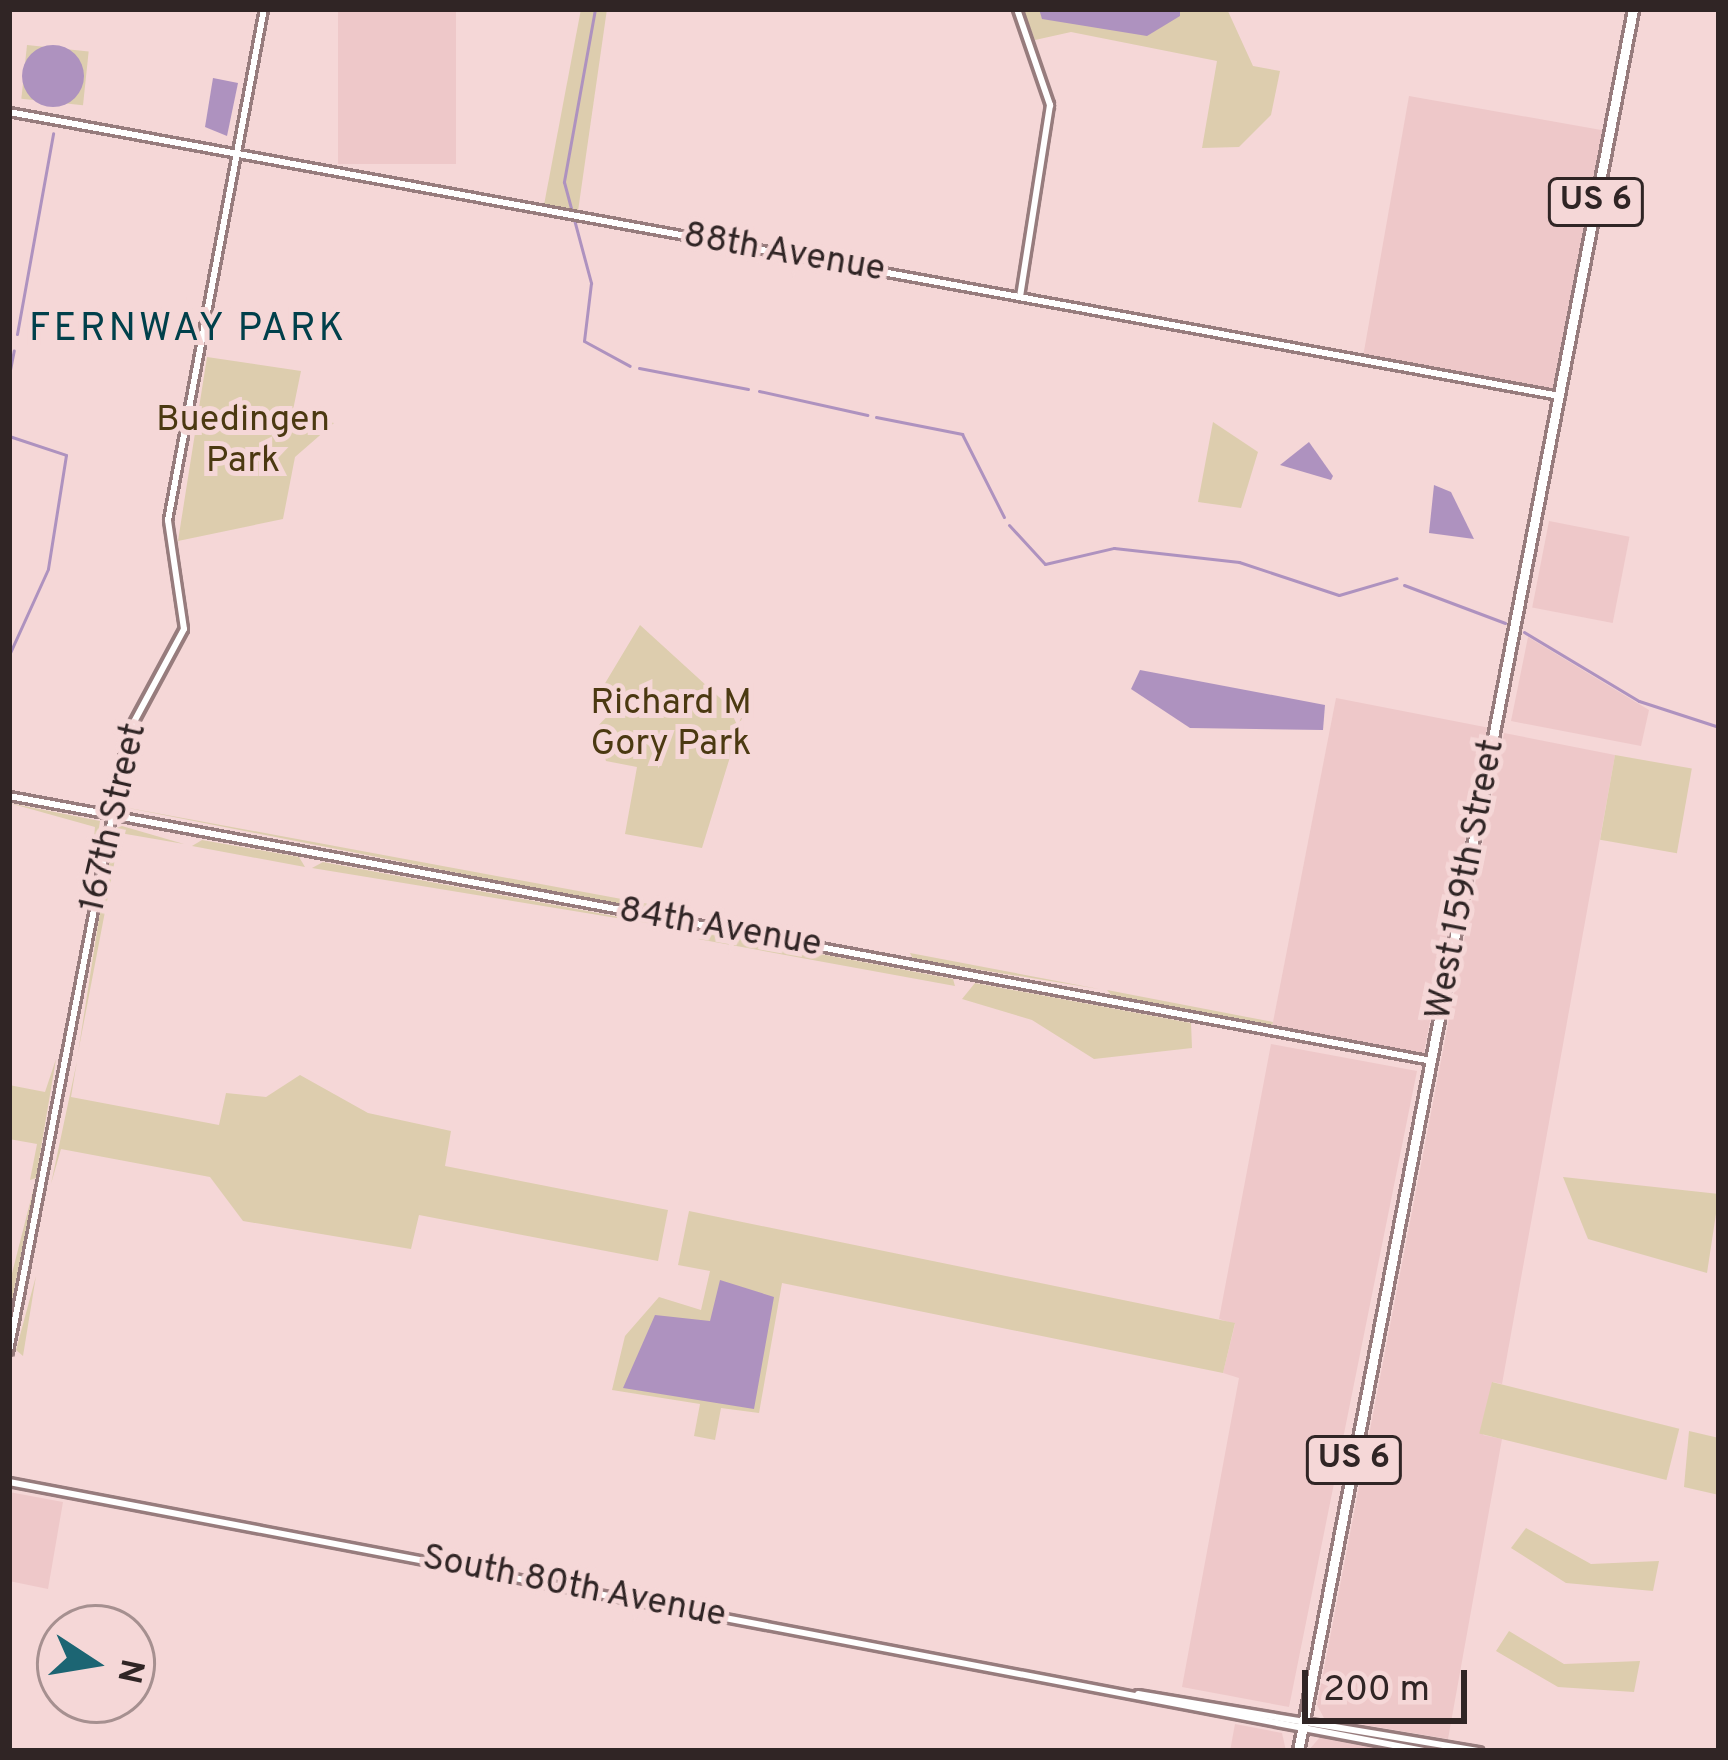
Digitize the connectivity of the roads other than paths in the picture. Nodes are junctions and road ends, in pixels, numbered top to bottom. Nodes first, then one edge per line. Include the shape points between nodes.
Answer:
1 (264, 9) edge
2 (1016, 9) edge
3 (1633, 9) edge
4 (9, 112) edge
5 (237, 154) junction
6 (1020, 297) junction
7 (1559, 396) junction
8 (9, 796) edge
9 (111, 816) junction
10 (1432, 1061) junction
11 (9, 1352) edge
12 (9, 1482) edge
13 (1303, 1724) junction
14 (1298, 1751) edge
15 (1424, 1751) edge
16 (1479, 1751) edge

1 - 5 street, 167th Street
2 - 6 street via 1049,104
3 - 7 main road, West 159th Street / US 6
4 - 5 street, 88th Avenue
5 - 6 street, 88th Avenue
5 - 9 street, 167th Street via 168,520 184,629 128,733
6 - 7 street, 88th Avenue
7 - 10 main road, West 159th Street / US 6
8 - 9 street, 84th Avenue
9 - 10 street, 84th Avenue
9 - 11 street, 167th Street
10 - 13 main road, West 159th Street / US 6
12 - 13 street, South 80th Avenue
13 - 14 main road, West 159th Street / US 6
13 - 15 street, South 80th Avenue
13 - 16 street, South 80th Avenue

